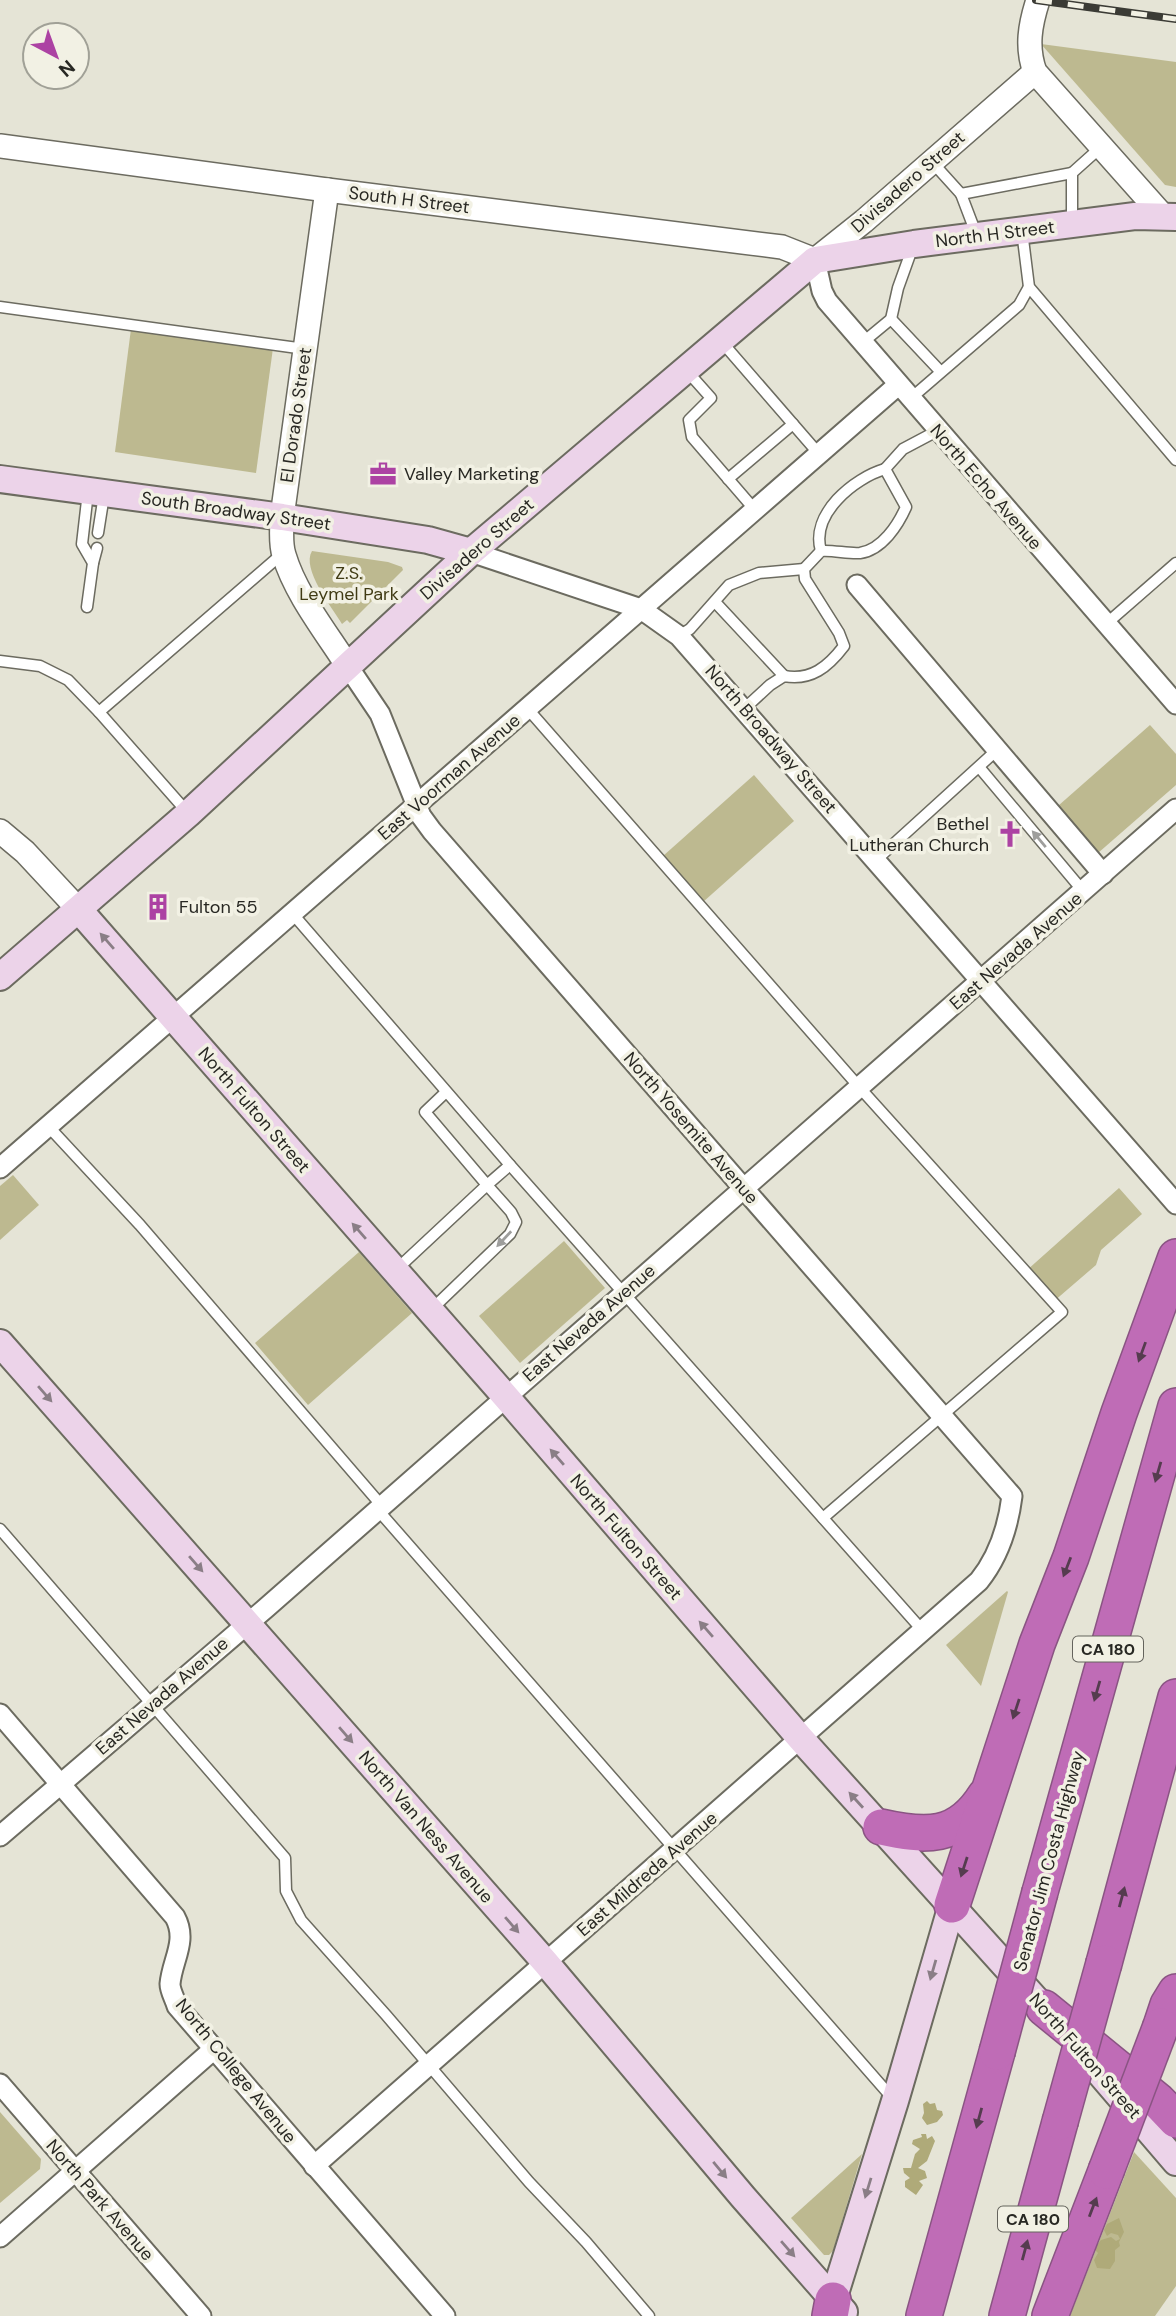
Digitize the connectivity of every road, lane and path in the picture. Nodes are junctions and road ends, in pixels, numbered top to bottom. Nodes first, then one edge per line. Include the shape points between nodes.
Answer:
1 (1038, 0) edge
2 (1035, 72) junction
3 (0, 146) edge
4 (1101, 146) junction
5 (933, 162) junction
6 (1072, 173) junction
7 (327, 190) junction
8 (961, 194) junction
9 (1172, 222) edge
10 (1072, 224) junction
11 (1022, 230) junction
12 (977, 236) junction
13 (914, 244) junction
14 (815, 260) junction
15 (1029, 287) junction
16 (0, 307) edge
17 (891, 319) junction
18 (720, 341) junction
19 (862, 343) junction
20 (305, 349) junction
21 (686, 370) junction
22 (940, 371) junction
23 (904, 392) junction
24 (793, 424) junction
25 (937, 431) junction
26 (819, 454) junction
27 (1176, 460) edge
28 (885, 469) junction
29 (0, 479) edge
30 (728, 479) junction
31 (96, 492) junction
32 (755, 510) junction
33 (282, 517) junction
34 (99, 533) dead end
35 (97, 548) dead end
36 (821, 551) junction
37 (283, 552) junction
38 (471, 552) junction
39 (93, 563) junction
40 (1176, 563) edge
41 (804, 569) junction
42 (857, 585) dead end
43 (715, 602) junction
44 (87, 607) dead end
45 (641, 609) junction
46 (1105, 624) junction
47 (679, 636) junction
48 (0, 661) edge
49 (347, 665) junction
50 (784, 676) junction
51 (1176, 704) edge
52 (527, 708) junction
53 (744, 709) junction
54 (99, 712) junction
55 (997, 750) junction
56 (979, 766) junction
57 (416, 804) junction
58 (1176, 809) edge
59 (188, 814) junction
60 (0, 831) edge
61 (876, 860) junction
62 (1103, 874) junction
63 (1083, 891) junction
64 (79, 910) junction
65 (292, 913) junction
66 (0, 977) edge
67 (982, 980) junction
68 (173, 1016) junction
69 (860, 1088) junction
70 (446, 1092) junction
71 (48, 1126) junction
72 (510, 1165) junction
73 (0, 1168) edge
74 (487, 1185) junction
75 (744, 1189) junction
76 (1176, 1204) edge
77 (394, 1272) junction
78 (1170, 1272) edge
79 (624, 1292) junction
80 (429, 1312) junction
81 (0, 1343) edge
82 (506, 1397) junction
83 (1176, 1406) edge
84 (942, 1415) junction
85 (380, 1508) junction
86 (823, 1518) junction
87 (0, 1529) edge
88 (979, 1581) joint
89 (248, 1623) junction
90 (923, 1631) junction
91 (1176, 1697) edge
92 (153, 1703) junction
93 (0, 1714) edge
94 (801, 1739) junction
95 (60, 1784) junction
96 (992, 1784) junction
97 (881, 1827) junction
98 (0, 1836) edge
99 (674, 1850) junction
100 (952, 1905) junction
101 (546, 1963) junction
102 (1176, 1992) edge
103 (1044, 2008) junction
104 (214, 2049) junction
105 (428, 2066) junction
106 (0, 2084) edge
107 (895, 2101) junction
108 (1176, 2120) edge
109 (1176, 2161) edge
110 (314, 2166) junction
111 (74, 2170) junction
112 (0, 2236) edge
113 (926, 2309) edge
114 (837, 2311) edge
115 (201, 2316) edge
116 (445, 2316) edge
117 (649, 2316) edge
118 (1007, 2316) edge
119 (1050, 2316) edge

1 - 2 street via 1029,35
2 - 4 street
2 - 5 street, Divisadero Street
3 - 7 street, South H Street
4 - 6 lane
4 - 9 street
5 - 8 lane
5 - 14 street, Divisadero Street
6 - 8 lane
6 - 10 lane
7 - 14 street, South H Street via 782,247
7 - 20 street, El Dorado Street
8 - 12 lane
9 - 10 main road, North H Street via 1135,216
10 - 11 main road, North H Street
11 - 12 main road, North H Street
11 - 15 lane
12 - 13 main road, North H Street
13 - 14 main road, North H Street
13 - 17 lane
14 - 18 main road, Divisadero Street
14 - 19 street, North Echo Avenue via 827,301
15 - 22 lane via 1019,305
15 - 27 lane
16 - 20 lane
17 - 19 lane
17 - 22 lane
18 - 21 main road, Divisadero Street
18 - 24 lane
19 - 23 street, North Echo Avenue
20 - 33 street, El Dorado Street
21 - 30 lane via 711,398 688,420 692,437
21 - 38 main road, Divisadero Street
22 - 23 lane
23 - 25 street, North Echo Avenue
23 - 26 street, East Voorman Avenue
24 - 26 lane
24 - 30 lane
25 - 28 lane via 903,449
25 - 46 street, North Echo Avenue
26 - 32 street, East Voorman Avenue
28 - 36 lane via 861,479 832,505 819,541
28 - 36 lane via 906,507 898,525 863,553
29 - 31 main road, South Broadway Street
30 - 32 lane
31 - 33 main road, South Broadway Street
31 - 34 lane
31 - 39 lane via 82,544
32 - 45 street, East Voorman Avenue
33 - 37 street, El Dorado Street
33 - 38 main road, South Broadway Street via 428,540
35 - 39 lane
36 - 41 lane
37 - 49 street, El Dorado Street via 298,587
37 - 54 lane
38 - 45 street, North Broadway Street
38 - 49 main road, Divisadero Street
39 - 44 lane
40 - 46 lane
41 - 43 lane via 759,573 729,585
41 - 50 lane via 805,579 844,646 821,671 796,678
42 - 55 street
43 - 47 lane
43 - 50 lane
45 - 47 street, North Broadway Street
45 - 52 street, East Voorman Avenue
46 - 51 street, North Echo Avenue
47 - 53 street, North Broadway Street
48 - 54 lane via 51,670 76,687
49 - 57 street, North Yosemite Avenue via 380,714
49 - 59 main road, Divisadero Street
50 - 53 lane
52 - 57 street, East Voorman Avenue
52 - 69 lane
53 - 61 street, North Broadway Street
54 - 59 lane
55 - 56 lane
55 - 62 street
56 - 61 lane
63 -> 56 lane
57 - 65 street, East Voorman Avenue
57 - 75 street, North Yosemite Avenue via 432,831
58 - 62 street, East Nevada Avenue
59 - 64 main road, Divisadero Street
60 - 64 street
61 - 67 street, North Broadway Street
62 - 63 street, East Nevada Avenue
63 - 67 street, East Nevada Avenue
64 - 66 main road, Divisadero Street
68 -> 64 main road, North Fulton Street
65 - 68 street, East Voorman Avenue
65 - 70 lane
67 - 69 street, East Nevada Avenue
67 - 76 street, North Broadway Street
68 - 71 street, East Voorman Avenue
77 -> 68 main road, North Fulton Street
69 - 75 street, East Nevada Avenue
69 - 84 lane via 1062,1312
70 - 72 lane
70 - 74 lane via 425,1112
71 - 73 street, East Voorman Avenue
71 - 85 lane via 176,1266
72 - 74 lane
72 - 79 lane
74 - 77 lane
74 -> 80 lane via 516,1222 510,1234
75 - 79 street, East Nevada Avenue
75 - 84 street, North Yosemite Avenue
77 - 80 main road, North Fulton Street
78 -> 96 highway
79 - 82 street, East Nevada Avenue
79 - 86 lane
80 - 82 main road, North Fulton Street
81 -> 89 main road, North Van Ness Avenue
82 - 85 street, East Nevada Avenue
94 -> 82 main road, North Fulton Street
83 -> 113 highway, Senator Jim Costa Highway / CA 180, bridge
84 - 86 lane
84 - 88 street, North Yosemite Avenue via 1012,1496 993,1563
85 - 89 street, East Nevada Avenue
85 - 99 lane
86 - 90 lane
87 - 92 lane
88 - 90 street, East Mildreda Avenue
89 - 92 street, East Nevada Avenue
89 -> 101 main road, North Van Ness Avenue
90 - 94 street, East Mildreda Avenue
118 -> 91 highway, CA 180, bridge
92 - 95 street, East Nevada Avenue
92 - 105 lane via 285,1858 286,1891 300,1920
93 - 95 street, North College Avenue
97 -> 94 main road, North Fulton Street
94 - 99 street, East Mildreda Avenue
95 - 98 street, East Nevada Avenue
95 - 104 street, North College Avenue via 175,1917 180,1945 170,1987 177,2006
96 - 97 highway via 970,1814 933,1834
96 -> 100 highway
97 - 100 main road, North Fulton Street
99 - 101 street, East Mildreda Avenue
99 - 107 lane
100 - 103 main road, North Fulton Street
100 -> 107 main road
101 - 105 street, East Mildreda Avenue
101 -> 114 main road, North Van Ness Avenue
119 -> 102 highway, bridge
103 - 108 highway
103 - 109 main road, North Fulton Street
104 - 110 street, North College Avenue
104 - 111 street
105 - 110 street, East Mildreda Avenue
105 - 117 lane
106 - 111 street, North Park Avenue
107 -> 114 main road
110 - 116 street, North College Avenue
111 - 112 street
111 - 115 street, North Park Avenue

